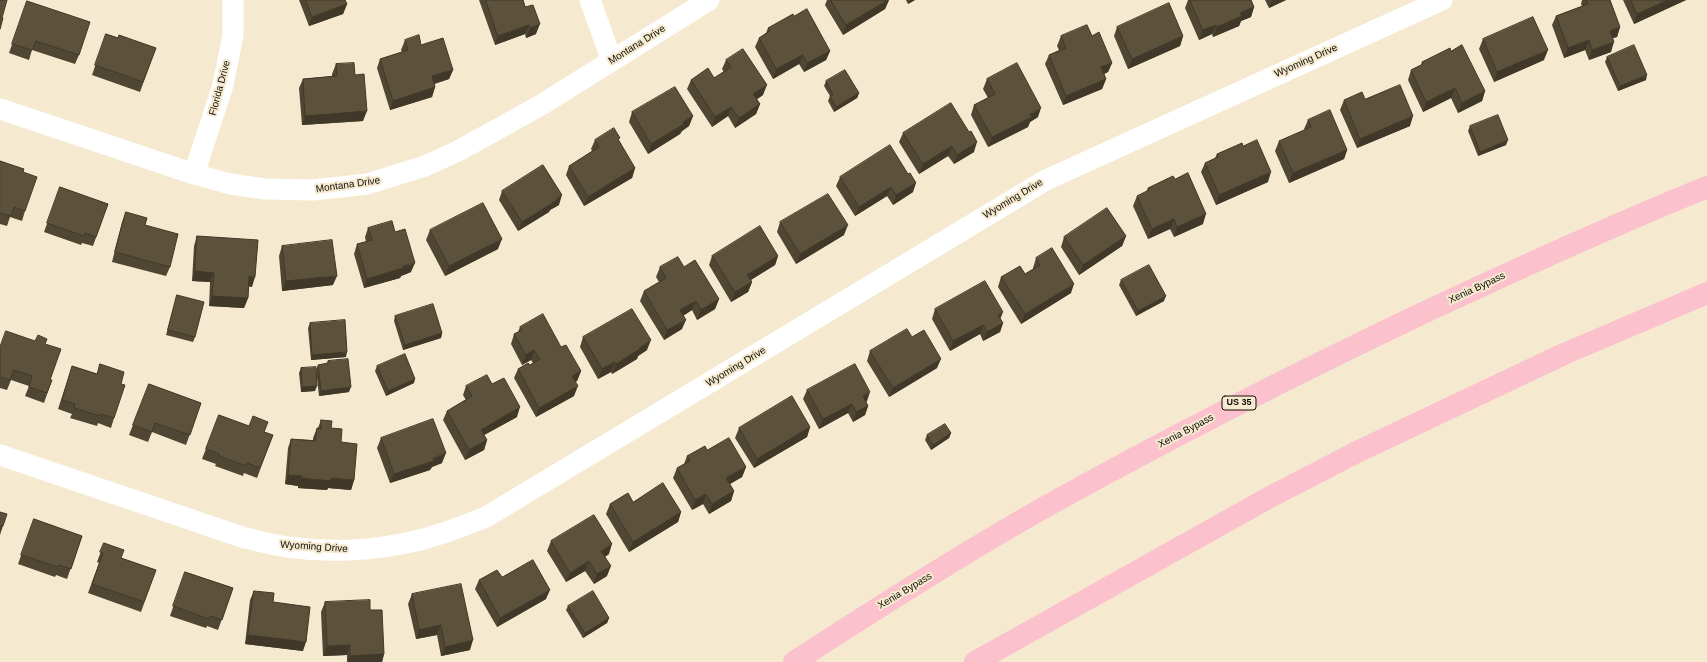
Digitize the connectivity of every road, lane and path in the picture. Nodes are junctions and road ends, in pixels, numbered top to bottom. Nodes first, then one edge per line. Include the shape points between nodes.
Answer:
1 (233, 0) edge
2 (590, 0) edge
3 (709, 0) edge
4 (1442, 0) edge
5 (612, 61) junction
6 (0, 109) edge
7 (194, 174) junction
8 (1707, 187) edge
9 (1707, 292) edge
10 (0, 455) edge
11 (794, 662) edge
12 (974, 662) edge

1 - 7 street, Florida Drive via 233,35 223,85
2 - 5 street
3 - 5 street, Montana Drive
4 - 10 street, Wyoming Drive via 1046,180 486,517 440,534 392,546 354,550 286,547 245,538
5 - 7 street, Montana Drive via 541,105 458,151 390,178 367,184 306,190 264,189 230,184
6 - 7 street, Montana Drive
8 - 11 highway, Xenia Bypass / US 35 via 1541,258 1330,358 1207,420 1043,508 888,601
9 - 12 highway via 1564,354 1357,452 1270,497

